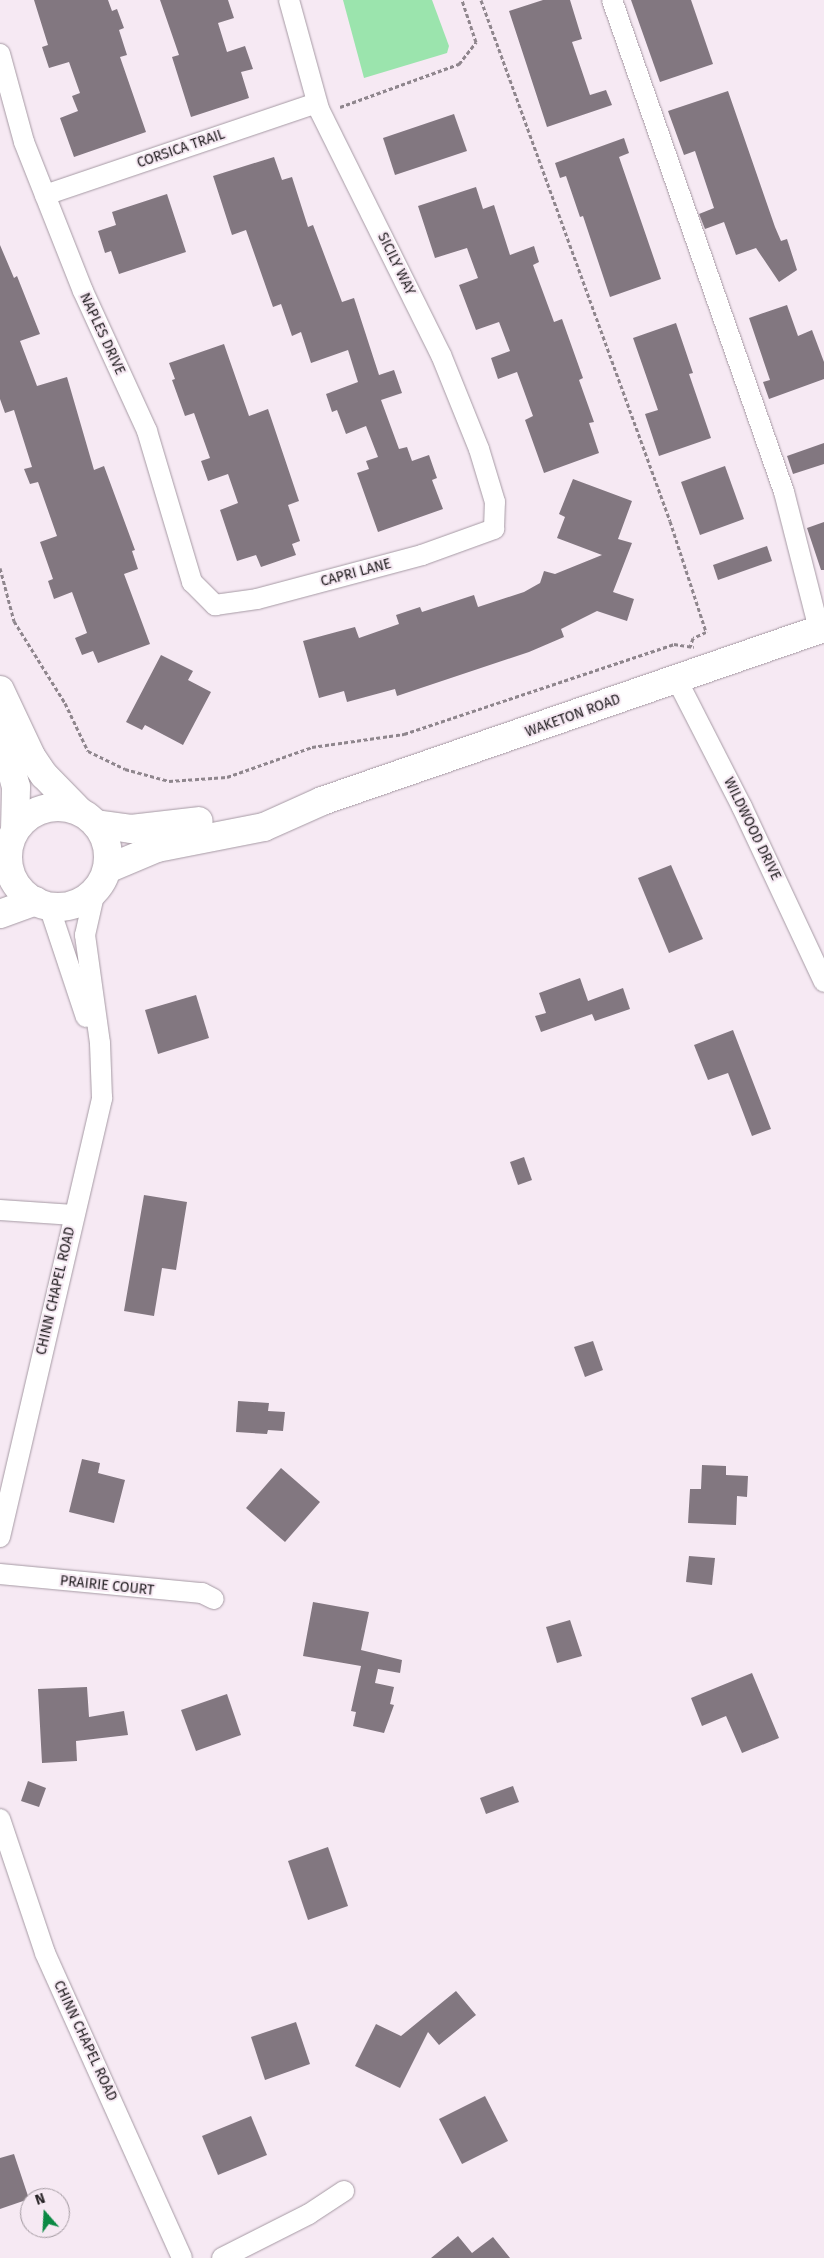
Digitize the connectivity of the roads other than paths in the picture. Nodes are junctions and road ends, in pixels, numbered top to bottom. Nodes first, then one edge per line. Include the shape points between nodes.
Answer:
1 (289, 0) edge
2 (612, 0) edge
3 (0, 54) edge
4 (319, 108) junction
5 (45, 195) junction
6 (494, 529) joint
7 (215, 606) joint
8 (821, 628) edge
9 (676, 678) junction
10 (0, 690) edge
11 (0, 726) edge
12 (322, 801) junction
13 (87, 817) junction
14 (15, 830) junction
15 (4, 870) edge
16 (101, 880) junction
17 (42, 904) junction
18 (0, 914) edge
19 (824, 982) edge
20 (100, 1043) junction
21 (0, 1210) edge
22 (74, 1215) junction
23 (0, 1537) edge
24 (0, 1574) edge
25 (214, 1599) dead end
26 (0, 1819) edge
27 (344, 2191) dead end
28 (182, 2258) edge
29 (222, 2258) edge

1 - 4 street, SICILY WAY
2 - 8 street via 784,492
3 - 5 street, NAPLES DRIVE via 24,142
4 - 5 street, CORSICA TRAIL
4 - 6 street, SICILY WAY via 441,355 490,484 495,502
5 - 7 street, NAPLES DRIVE via 83,292 147,431 192,582
6 - 7 street, CAPRI LANE via 422,555 256,599
8 - 9 street, WAKETON ROAD
9 - 12 street, WAKETON ROAD
9 - 19 street, WILDWOOD DRIVE
10 - 13 street via 31,756
11 - 14 street via 16,787
12 - 13 street, WAKETON ROAD via 150,828
12 - 16 street, WAKETON ROAD via 264,827 157,848
13 - 14 street via 56,806 44,808 33,813
13 - 16 street via 107,844
14 - 15 street
15 - 17 street via 18,888
16 - 17 street via 74,904
16 - 20 street, CHINN CHAPEL ROAD via 85,935
17 - 18 street
17 - 20 street, CHINN CHAPEL ROAD via 86,1016
20 - 22 street, CHINN CHAPEL ROAD via 102,1098
21 - 22 street
22 - 23 street, CHINN CHAPEL ROAD
24 - 25 street, PRAIRIE COURT via 202,1593
26 - 28 street, CHINN CHAPEL ROAD via 45,1953
27 - 29 street via 309,2214

